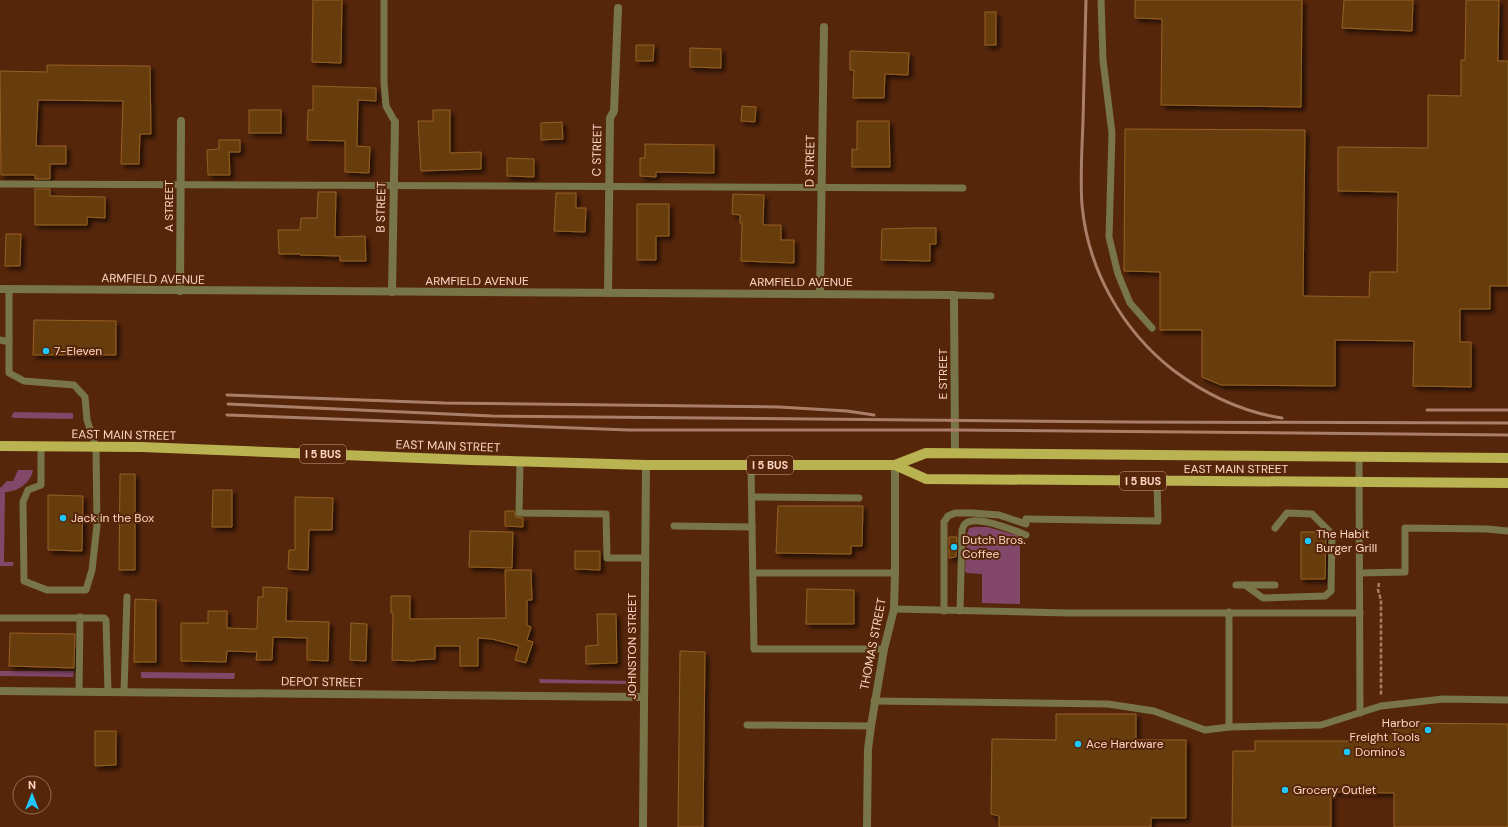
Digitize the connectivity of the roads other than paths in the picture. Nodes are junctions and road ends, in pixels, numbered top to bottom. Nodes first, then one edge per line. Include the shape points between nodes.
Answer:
1 (384, 0) edge
2 (1101, 0) edge
3 (618, 8) dead end
4 (824, 27) dead end
5 (181, 121) dead end
6 (395, 122) joint
7 (0, 184) edge
8 (181, 184) junction
9 (394, 186) junction
10 (609, 187) junction
11 (822, 188) junction
12 (963, 188) dead end
13 (0, 289) edge
14 (9, 290) junction
15 (180, 291) junction
16 (392, 292) junction
17 (608, 293) junction
18 (820, 294) junction
19 (954, 295) junction
20 (991, 296) dead end
21 (1152, 328) dead end
22 (0, 340) edge
23 (9, 342) junction
24 (0, 446) edge
25 (41, 446) junction
26 (96, 447) junction
27 (955, 454) junction
28 (1359, 457) junction
29 (1508, 458) edge
30 (520, 462) junction
31 (646, 465) junction
32 (751, 465) junction
33 (895, 465) junction
34 (1157, 481) junction
35 (1359, 483) junction
36 (1508, 483) edge
37 (752, 497) junction
38 (859, 498) dead end
39 (674, 526) dead end
40 (752, 526) junction
41 (1276, 528) dead end
42 (1508, 531) edge
43 (1026, 535) dead end
44 (645, 558) junction
45 (753, 573) junction
46 (895, 573) junction
47 (1360, 573) junction
48 (1236, 585) dead end
49 (1245, 585) junction
50 (1275, 585) dead end
51 (127, 597) dead end
52 (894, 609) junction
53 (944, 611) junction
54 (960, 611) junction
55 (1229, 612) junction
56 (1360, 613) junction
57 (80, 617) junction
58 (0, 618) edge
59 (884, 649) junction
60 (0, 691) edge
61 (79, 692) junction
62 (108, 692) junction
63 (124, 692) junction
64 (644, 697) junction
65 (1508, 700) edge
66 (874, 701) junction
67 (1360, 713) junction
68 (747, 725) dead end
69 (871, 726) junction
70 (1229, 727) junction
71 (643, 827) edge
72 (867, 827) edge

1 - 6 lane via 386,106
2 - 21 lane via 1103,60 1112,133 1109,237 1118,274 1130,303
3 - 10 street, C STREET via 614,111 610,118
4 - 11 street, D STREET
5 - 8 street, A STREET
6 - 9 street, B STREET
7 - 8 lane
8 - 9 lane
8 - 15 street, A STREET
9 - 10 lane
9 - 16 street, B STREET
10 - 11 lane
10 - 17 street, C STREET
11 - 12 lane
11 - 18 street, D STREET
13 - 14 street, ARMFIELD AVENUE
14 - 15 street, ARMFIELD AVENUE
14 - 23 lane
15 - 16 street, ARMFIELD AVENUE
16 - 17 street, ARMFIELD AVENUE
17 - 18 street, ARMFIELD AVENUE
18 - 19 street, ARMFIELD AVENUE
19 - 20 lane
19 - 27 street, E STREET
22 - 23 lane
23 - 26 lane via 9,373 24,381 74,385 85,397 87,420
24 - 25 main road, EAST MAIN STREET / I 5 BUS
25 - 26 main road, EAST MAIN STREET / I 5 BUS
25 - 26 lane via 41,485 28,490 23,502 24,581 47,590 86,590 92,570 97,525
26 - 30 main road, EAST MAIN STREET / I 5 BUS
27 - 28 main road, EAST MAIN STREET / I 5 BUS
27 - 33 main road, EAST MAIN STREET / I 5 BUS via 926,453
28 - 29 main road, EAST MAIN STREET / I 5 BUS
28 - 35 lane
30 - 31 main road, EAST MAIN STREET / I 5 BUS
30 - 44 lane via 519,513 606,514 607,558
31 - 32 main road, EAST MAIN STREET / I 5 BUS
31 - 44 street, JOHNSTON STREET
32 - 33 main road, EAST MAIN STREET / I 5 BUS
32 - 37 lane
33 - 34 main road, EAST MAIN STREET / I 5 BUS via 926,479
33 - 46 street, THOMAS STREET
34 - 35 main road, EAST MAIN STREET / I 5 BUS
34 - 53 lane via 1158,521 1026,521 1000,515 955,513 948,516 944,522
35 - 36 main road, EAST MAIN STREET / I 5 BUS
35 - 47 lane
37 - 38 lane
37 - 40 lane
39 - 40 lane
40 - 45 lane
41 - 49 lane via 1287,513 1312,514 1332,534 1331,591 1325,596 1263,598
42 - 47 lane via 1488,528 1405,528 1405,572
43 - 54 lane via 989,522 965,524 962,530
44 - 64 street, JOHNSTON STREET
45 - 46 lane
45 - 59 lane via 754,649
46 - 52 street, THOMAS STREET
47 - 56 lane
48 - 49 lane
49 - 50 lane
51 - 63 lane
52 - 53 lane
52 - 59 street, THOMAS STREET
53 - 54 lane
54 - 55 lane
55 - 56 lane
55 - 70 lane
56 - 67 lane
57 - 58 lane
57 - 61 lane
57 - 62 lane via 101,617 106,620
59 - 66 street, THOMAS STREET
60 - 61 street, DEPOT STREET
61 - 62 street, DEPOT STREET
62 - 63 street, DEPOT STREET
63 - 64 street, DEPOT STREET
64 - 71 street, JOHNSTON STREET
65 - 67 lane via 1443,699 1381,706
66 - 69 street, THOMAS STREET
66 - 70 lane via 1108,704 1154,711 1205,730
67 - 70 lane via 1321,725
68 - 69 lane
69 - 72 street, THOMAS STREET via 868,749

